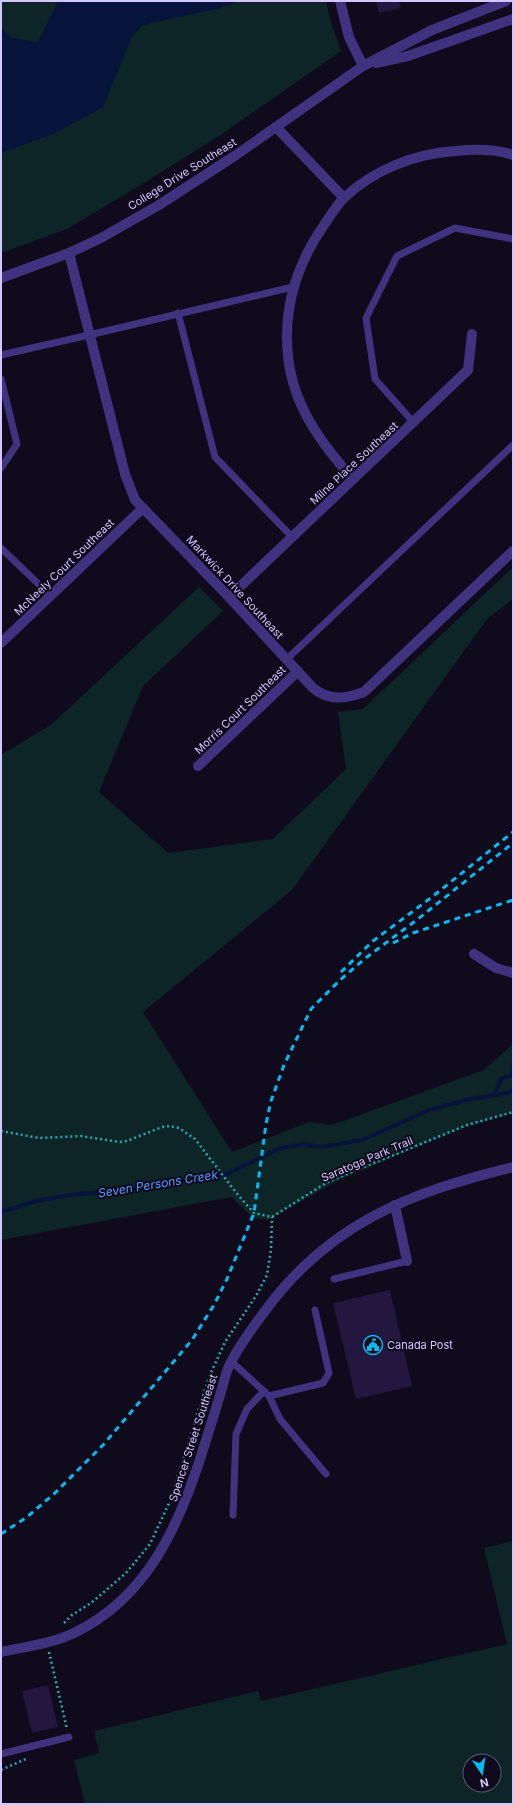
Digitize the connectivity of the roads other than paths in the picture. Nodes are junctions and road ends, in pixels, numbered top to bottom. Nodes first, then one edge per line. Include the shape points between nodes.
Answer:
1 (340, 1) edge
2 (506, 1) edge
3 (513, 19) edge
4 (363, 66) junction
5 (276, 127) junction
6 (513, 154) edge
7 (344, 198) junction
8 (513, 239) edge
9 (69, 254) junction
10 (1, 278) edge
11 (293, 287) junction
12 (178, 313) junction
13 (472, 334) dead end
14 (89, 336) junction
15 (1, 355) edge
16 (1, 379) edge
17 (414, 423) junction
18 (513, 445) edge
19 (1, 468) edge
20 (353, 480) junction
21 (143, 508) junction
22 (293, 538) junction
23 (1, 548) edge
24 (513, 551) edge
25 (51, 596) junction
26 (229, 597) junction
27 (1, 643) edge
28 (287, 659) junction
29 (298, 671) junction
30 (198, 766) dead end
31 (474, 954) dead end
32 (513, 973) edge
33 (513, 1167) edge
34 (395, 1205) junction
35 (407, 1261) joint
36 (334, 1278) dead end
37 (315, 1310) dead end
38 (232, 1362) junction
39 (266, 1393) junction
40 (326, 1474) dead end
41 (232, 1515) dead end
42 (1, 1652) edge
43 (69, 1737) road end
44 (1, 1754) edge

1 - 4 street via 349,37
2 - 4 street, College Drive Southeast via 432,30
3 - 4 street, College Drive Southeast via 408,56
4 - 5 street, College Drive Southeast
5 - 7 street
5 - 9 street, College Drive Southeast via 159,205
6 - 7 street via 468,150 431,154 380,173
7 - 11 street via 313,241
8 - 17 lane via 455,228 397,256 366,318 375,379
9 - 10 street, College Drive Southeast
9 - 14 street, Markwick Drive Southeast
11 - 12 lane
11 - 20 street via 287,318 287,336 288,357 296,391 311,426 328,452
12 - 14 lane
12 - 22 lane via 215,457
13 - 17 street, Milne Place Southeast via 468,370
14 - 15 lane
14 - 21 street, Markwick Drive Southeast via 125,474 131,492
16 - 19 lane via 16,444
17 - 20 street, Milne Place Southeast
18 - 28 lane
20 - 22 street, Milne Place Southeast
21 - 25 street, McNeely Court Southeast
21 - 26 street, Markwick Drive Southeast
22 - 26 street, Milne Place Southeast
23 - 25 lane
24 - 29 street, Markwick Drive Southeast via 364,692 346,698 330,698 313,688
25 - 27 street, McNeely Court Southeast
26 - 28 street, Markwick Drive Southeast
28 - 29 street, Markwick Drive Southeast
29 - 30 street, Morris Court Southeast
31 - 32 street via 496,968
33 - 34 street, Spencer Street Southeast via 460,1180
34 - 35 street
34 - 38 street, Spencer Street Southeast via 357,1224 322,1249 296,1274 271,1303
35 - 36 lane
37 - 39 lane via 330,1373 323,1383
38 - 39 lane
38 - 42 street, Spencer Street Southeast via 190,1492 158,1558 118,1603 94,1622 73,1634
39 - 40 lane via 280,1419
39 - 41 lane via 247,1409 236,1434
43 - 44 lane

